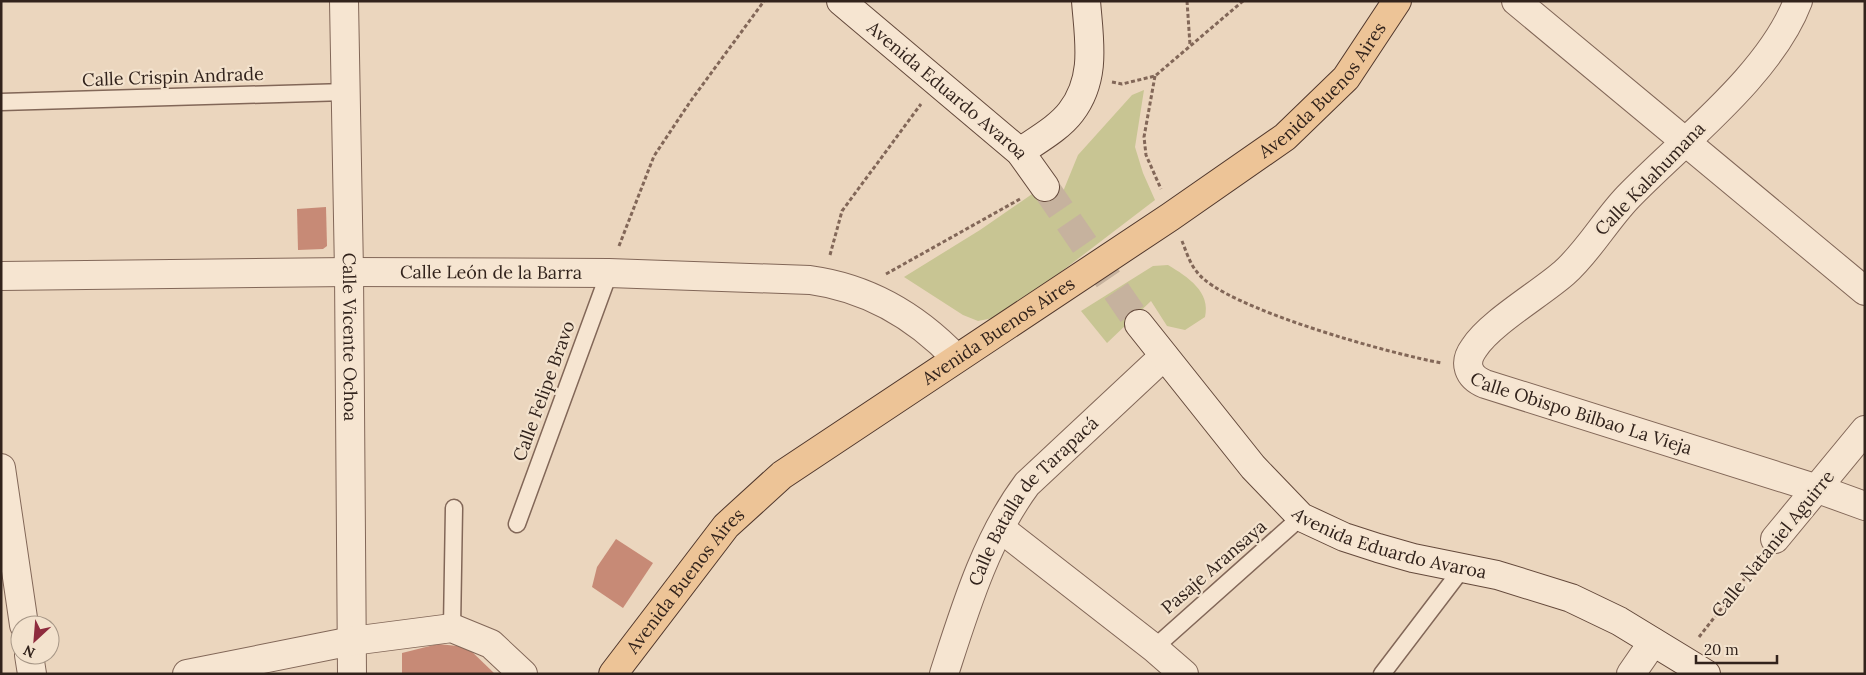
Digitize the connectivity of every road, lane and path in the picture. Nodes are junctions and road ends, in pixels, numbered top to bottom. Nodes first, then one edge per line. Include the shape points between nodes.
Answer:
1 (344, 1) edge
2 (764, 1) edge
3 (841, 1) edge
4 (1086, 1) edge
5 (1187, 1) edge
6 (1243, 1) edge
7 (1397, 1) edge
8 (1516, 1) edge
9 (1798, 1) edge
10 (1190, 46) junction
11 (1155, 76) junction
12 (1088, 78) junction
13 (937, 80) junction
14 (346, 92) junction
15 (1, 102) edge
16 (1687, 141) junction
17 (1020, 152) junction
18 (1044, 186) joint
19 (1170, 217) junction
20 (838, 259) dead end
21 (349, 272) junction
22 (609, 272) junction
23 (1, 276) edge
24 (883, 276) dead end
25 (1865, 290) edge
26 (1138, 324) tunnel mouth
27 (1164, 356) junction
28 (956, 358) junction
29 (1468, 365) junction
30 (1865, 430) edge
31 (1, 468) edge
32 (1818, 489) junction
33 (1865, 506) edge
34 (454, 508) dead end
35 (1301, 517) junction
36 (517, 524) dead end
37 (1000, 528) junction
38 (1776, 539) joint
39 (8, 568) edge
40 (1462, 568) junction
41 (21, 615) edge
42 (452, 628) junction
43 (352, 641) junction
44 (1653, 642) junction
45 (1154, 648) junction
46 (1682, 659) junction
47 (187, 674) edge
48 (352, 674) edge
49 (523, 674) edge
50 (614, 674) edge
51 (944, 674) edge
52 (1184, 674) edge
53 (1382, 674) edge
54 (1631, 674) edge
55 (1706, 674) edge

1 - 14 street, Calle Vicente Ochoa
2 - 22 path via 654,156
3 - 13 street, Avenida Eduardo Avaroa
4 - 12 street via 1090,53
5 - 10 path
6 - 10 path
7 - 19 main road, Avenida Buenos Aires via 1346,78 1285,138
8 - 16 street
9 - 16 street, Calle Kalahumana via 1777,43
10 - 11 path
11 - 12 path via 1122,84
11 - 19 path, Calle Obispo Bilbao La Vieja via 1144,137 1146,155
12 - 17 street via 1071,112
13 - 17 street, Avenida Eduardo Avaroa
13 - 20 path via 842,211 830,255
14 - 15 lane, Calle Crispin Andrade
14 - 21 street, Calle Vicente Ochoa
16 - 25 street
16 - 29 street, Calle Kalahumana via 1627,198 1566,271 1485,334 1473,348
17 - 18 street, Avenida Eduardo Avaroa
18 - 24 path
19 - 28 main road, Avenida Buenos Aires
19 - 29 path, Calle Obispo Bilbao La Vieja via 1197,273 1221,292 1255,307 1398,354
21 - 22 street, Calle León de la Barra
21 - 23 street, Calle León de la Barra
21 - 43 street, Calle Vicente Ochoa
22 - 28 street, Calle León de la Barra via 834,283 890,304 935,336
22 - 36 lane, Calle Felipe Bravo
26 - 27 street, Avenida Eduardo Avaroa
27 - 35 street, Avenida Eduardo Avaroa via 1253,467
27 - 37 street, Calle Batalla de Tarapacá via 1027,484
28 - 50 main road, Avenida Buenos Aires via 782,476 726,526
29 - 32 street, Calle Obispo Bilbao La Vieja via 1471,375 1485,384
30 - 32 street, Calle Nataniel Aguirre
31 - 39 street
32 - 33 street, Calle Obispo Bilbao La Vieja
32 - 38 street, Calle Nataniel Aguirre
34 - 42 lane
35 - 40 street, Avenida Eduardo Avaroa via 1344,537 1413,558
35 - 45 lane, Pasaje Aransaya
37 - 45 street
37 - 51 street, Calle Batalla de Tarapacá via 963,613
38 - 46 path, Calle Nataniel Aguirre
39 - 41 street
40 - 44 street, Avenida Eduardo Avaroa via 1571,598
40 - 53 lane
42 - 43 street
42 - 49 street via 491,644
43 - 47 street
43 - 48 street, Calle Vicente Ochoa
44 - 46 street, Avenida Eduardo Avaroa
44 - 54 street
45 - 52 street
46 - 55 street, Avenida Eduardo Avaroa

